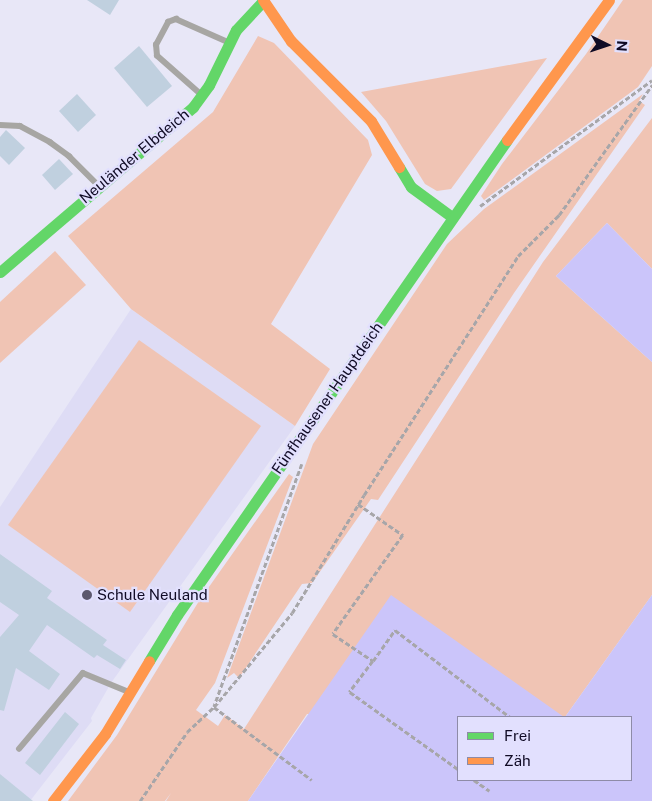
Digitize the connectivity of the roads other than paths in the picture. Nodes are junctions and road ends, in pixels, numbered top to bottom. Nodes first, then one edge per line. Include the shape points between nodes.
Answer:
1 (609, 0) edge
2 (263, 1) edge
3 (230, 43) junction
4 (201, 95) junction
5 (0, 125) edge
6 (99, 187) junction
7 (452, 217) junction
8 (0, 272) edge
9 (131, 693) junction
10 (19, 749) dead end
11 (53, 801) edge

1 - 7 street, Fünfhausener Hauptdeich
2 - 3 street, Neuländer Elbdeich via 247,15
2 - 7 street via 291,41 372,121 411,187
3 - 4 street, Neuländer Elbdeich
3 - 4 lane via 176,20 168,22 156,45 157,56
4 - 6 street, Neuländer Elbdeich via 166,133
5 - 6 lane via 20,126 56,146
6 - 8 street, Neuländer Elbdeich
7 - 9 street, Fünfhausener Hauptdeich via 177,615
9 - 10 lane via 83,673
9 - 11 street, Fünfhausener Hauptdeich via 82,766

